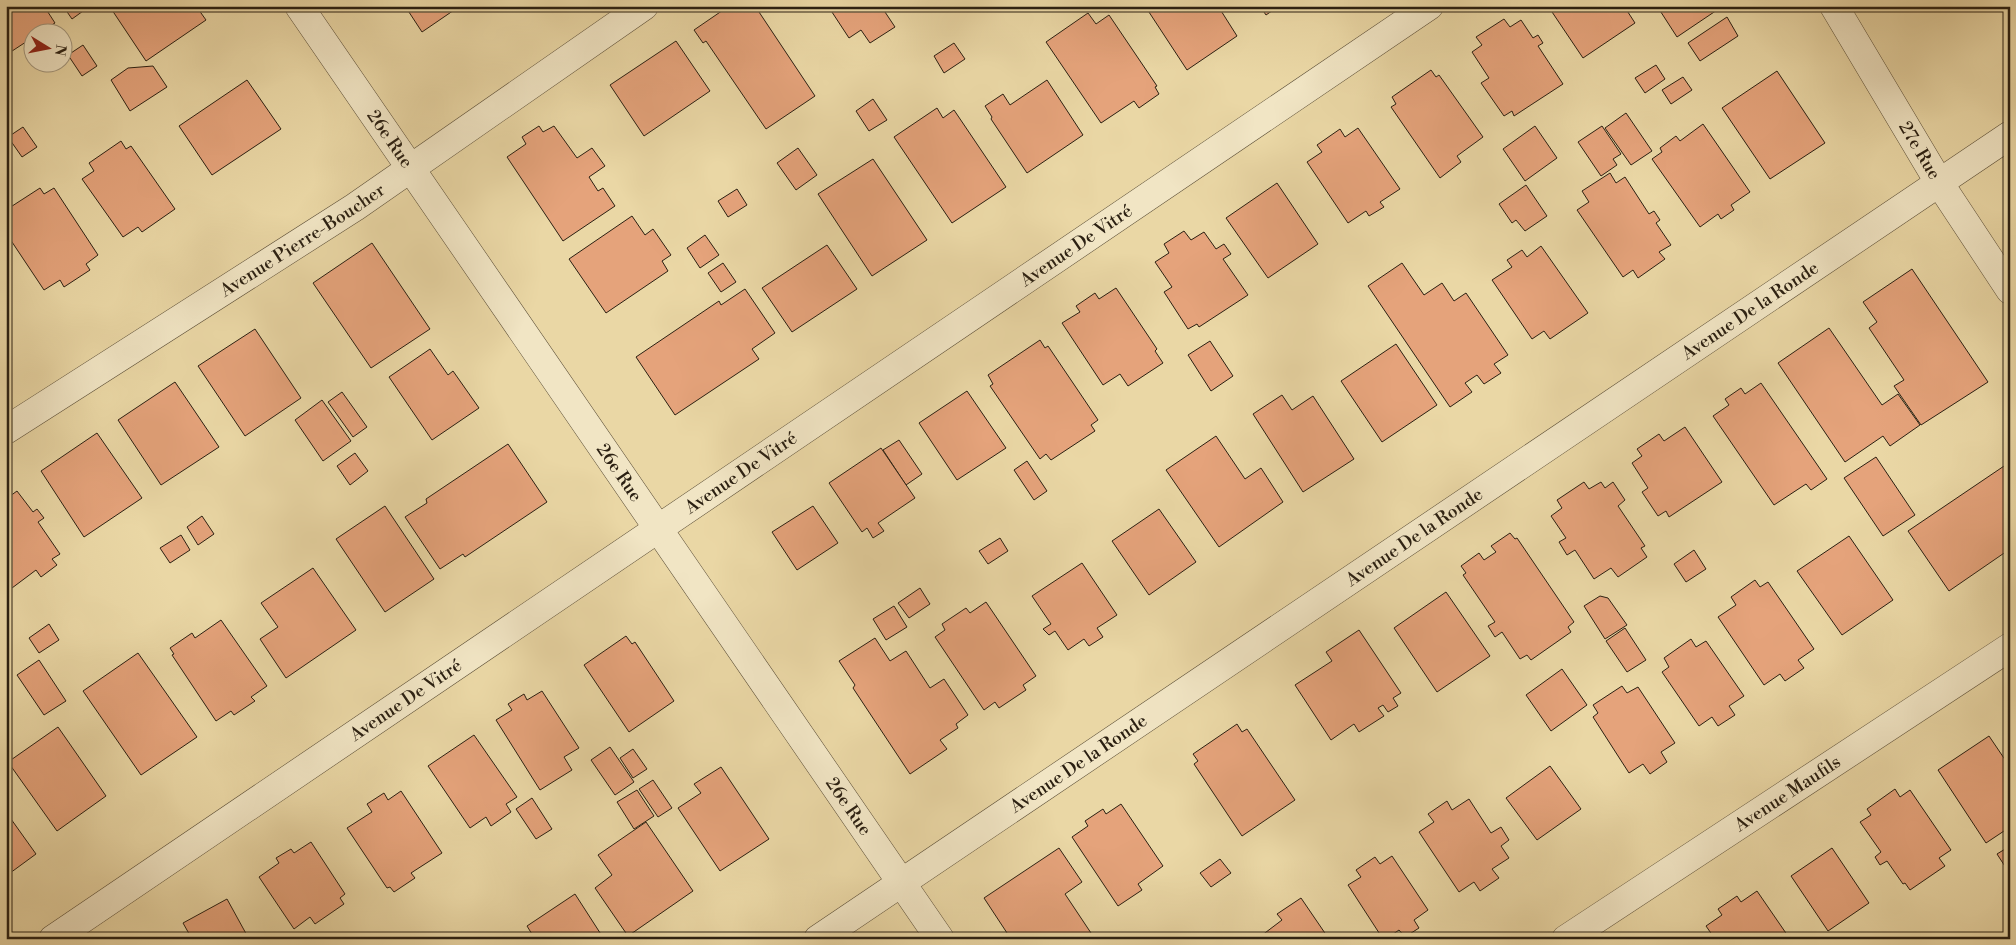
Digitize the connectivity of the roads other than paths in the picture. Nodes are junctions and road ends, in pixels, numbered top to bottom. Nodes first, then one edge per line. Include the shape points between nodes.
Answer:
1 (299, 6) edge
2 (644, 6) edge
3 (1429, 6) edge
4 (1834, 6) edge
5 (2010, 135) edge
6 (410, 168) junction
7 (1940, 184) junction
8 (2010, 290) edge
9 (6, 430) edge
10 (659, 528) junction
11 (2010, 647) edge
12 (901, 884) junction
13 (53, 939) edge
14 (818, 939) edge
15 (940, 939) edge
16 (1566, 939) edge

1 - 6 street, 26e Rue
2 - 6 street, Avenue Pierre-Boucher
3 - 10 street, Avenue De Vitré
4 - 7 street, 27e Rue
5 - 7 street, Avenue De la Ronde
6 - 9 street, Avenue Pierre-Boucher
6 - 10 street, 26e Rue
7 - 8 street, 27e Rue
7 - 12 street, Avenue De la Ronde
10 - 12 street, 26e Rue
10 - 13 street, Avenue De Vitré
11 - 16 street, Avenue Maufils
12 - 14 street, Avenue De la Ronde
12 - 15 street, 26e Rue

